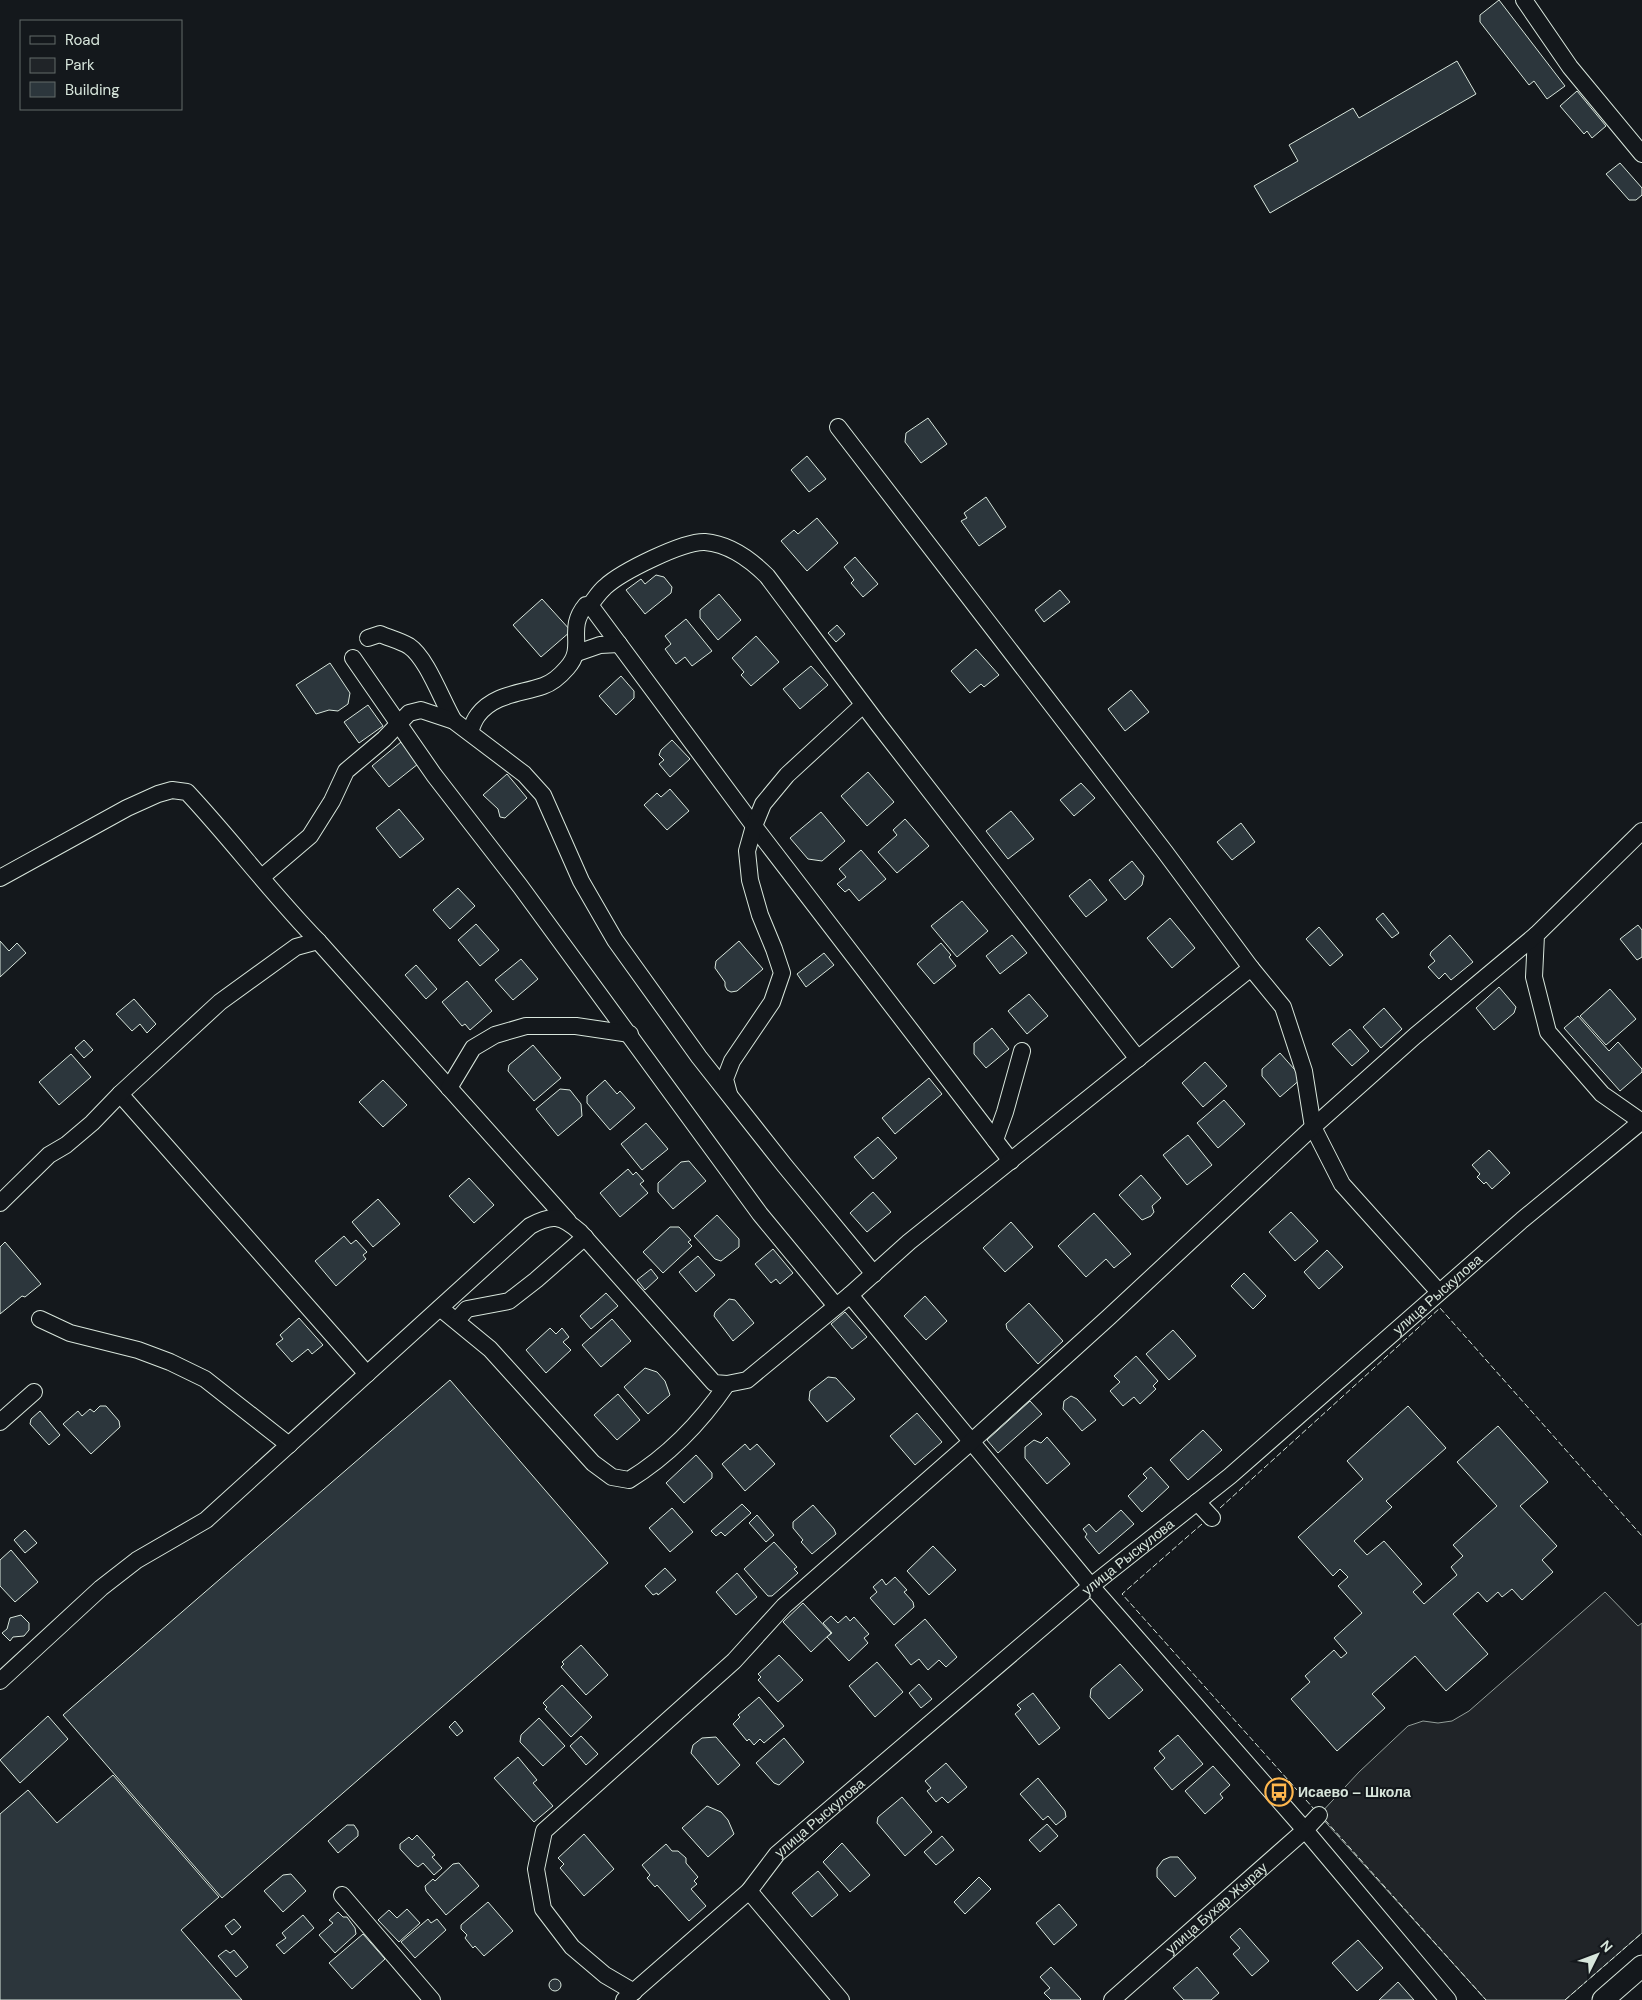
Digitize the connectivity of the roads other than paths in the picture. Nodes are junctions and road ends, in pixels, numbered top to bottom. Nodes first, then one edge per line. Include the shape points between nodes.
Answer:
1 (1524, 0) edge
2 (1642, 154) edge
3 (838, 427) dead end
4 (590, 605) junction
5 (368, 638) dead end
6 (619, 644) junction
7 (577, 653) junction
8 (353, 658) dead end
9 (863, 704) junction
10 (454, 720) junction
11 (398, 724) junction
12 (470, 732) junction
13 (754, 826) junction
14 (1642, 831) edge
15 (262, 876) junction
16 (0, 878) edge
17 (1536, 935) junction
18 (318, 940) junction
19 (1251, 968) junction
20 (630, 1034) junction
21 (1022, 1051) dead end
22 (1138, 1059) junction
23 (450, 1088) junction
24 (120, 1094) junction
25 (730, 1096) junction
26 (1642, 1122) edge
27 (1313, 1128) junction
28 (995, 1140) junction
29 (1011, 1161) junction
30 (0, 1203) edge
31 (568, 1221) junction
32 (585, 1237) junction
33 (874, 1274) junction
34 (1439, 1292) junction
35 (850, 1296) junction
36 (836, 1306) junction
37 (440, 1308) junction
38 (40, 1319) dead end
39 (456, 1320) junction
40 (366, 1374) junction
41 (728, 1384) junction
42 (34, 1392) dead end
43 (0, 1422) edge
44 (971, 1442) junction
45 (289, 1445) junction
46 (1197, 1502) junction
47 (1212, 1518) dead end
48 (1091, 1586) junction
49 (0, 1680) edge
50 (1319, 1815) dead end
51 (1305, 1830) junction
52 (749, 1891) junction
53 (342, 1895) dead end
54 (1642, 1966) edge
55 (629, 1996) edge
56 (432, 2000) edge
57 (841, 2000) edge
58 (1112, 2000) edge
59 (1448, 2000) edge
60 (1603, 2000) edge

1 - 2 street via 1570,67
3 - 19 street
4 - 6 street
4 - 7 street via 579,613 575,629
4 - 9 street via 605,587 628,572 686,545 705,542 728,548 754,563 768,576
5 - 10 street via 380,634 410,646 431,673
6 - 7 street via 600,645
6 - 13 street
7 - 12 street via 569,666 545,686 487,704
8 - 11 street
9 - 13 street via 787,774 763,804
9 - 22 street
10 - 11 street via 421,710 409,714
10 - 12 street
11 - 15 street via 346,771 310,836
11 - 20 street
12 - 25 street via 524,774 544,795 581,881 616,940
13 - 25 street via 747,851 750,880 782,974 772,1002 732,1061 726,1079
13 - 28 street
14 - 17 street
15 - 16 street via 188,792 172,790 127,808
15 - 18 street
17 - 26 street via 1534,977 1548,1032 1602,1094
17 - 27 street via 1415,1036
18 - 23 street
18 - 24 street via 296,947 220,1002
19 - 22 street
19 - 27 street via 1283,1007 1304,1071
20 - 23 street via 576,1026 526,1026 495,1035 473,1048
20 - 36 street via 760,1214
21 - 28 street
22 - 29 street
23 - 31 street
24 - 30 street via 92,1123 48,1155
24 - 40 street
25 - 33 street
26 - 34 street, улица Рыскулова
27 - 34 street via 1342,1184
27 - 44 street
28 - 29 street
29 - 33 street
31 - 32 street
31 - 37 street via 552,1218 530,1226
32 - 39 street via 509,1301 467,1309
32 - 41 street via 714,1383
33 - 35 street
34 - 46 street, улица Рыскулова
35 - 36 street
35 - 44 street
36 - 41 street via 755,1375
37 - 39 street
37 - 40 street
38 - 45 street via 70,1332 138,1350 205,1379
39 - 41 street via 490,1349 593,1462 612,1477 629,1480 654,1465 710,1410
40 - 45 street
42 - 43 street
44 - 48 street
44 - 55 street via 784,1606 734,1662 544,1831 536,1869 543,1909 572,1947
45 - 49 street via 206,1520 137,1560 101,1588
46 - 47 street
46 - 48 street, улица Рыскулова
48 - 51 street
48 - 52 street, улица Рыскулова via 777,1854
50 - 51 street, улица Бухар Жырау
51 - 58 street, улица Бухар Жырау
51 - 59 street
52 - 55 street, улица Рыскулова
52 - 57 street
53 - 56 street
54 - 60 street

